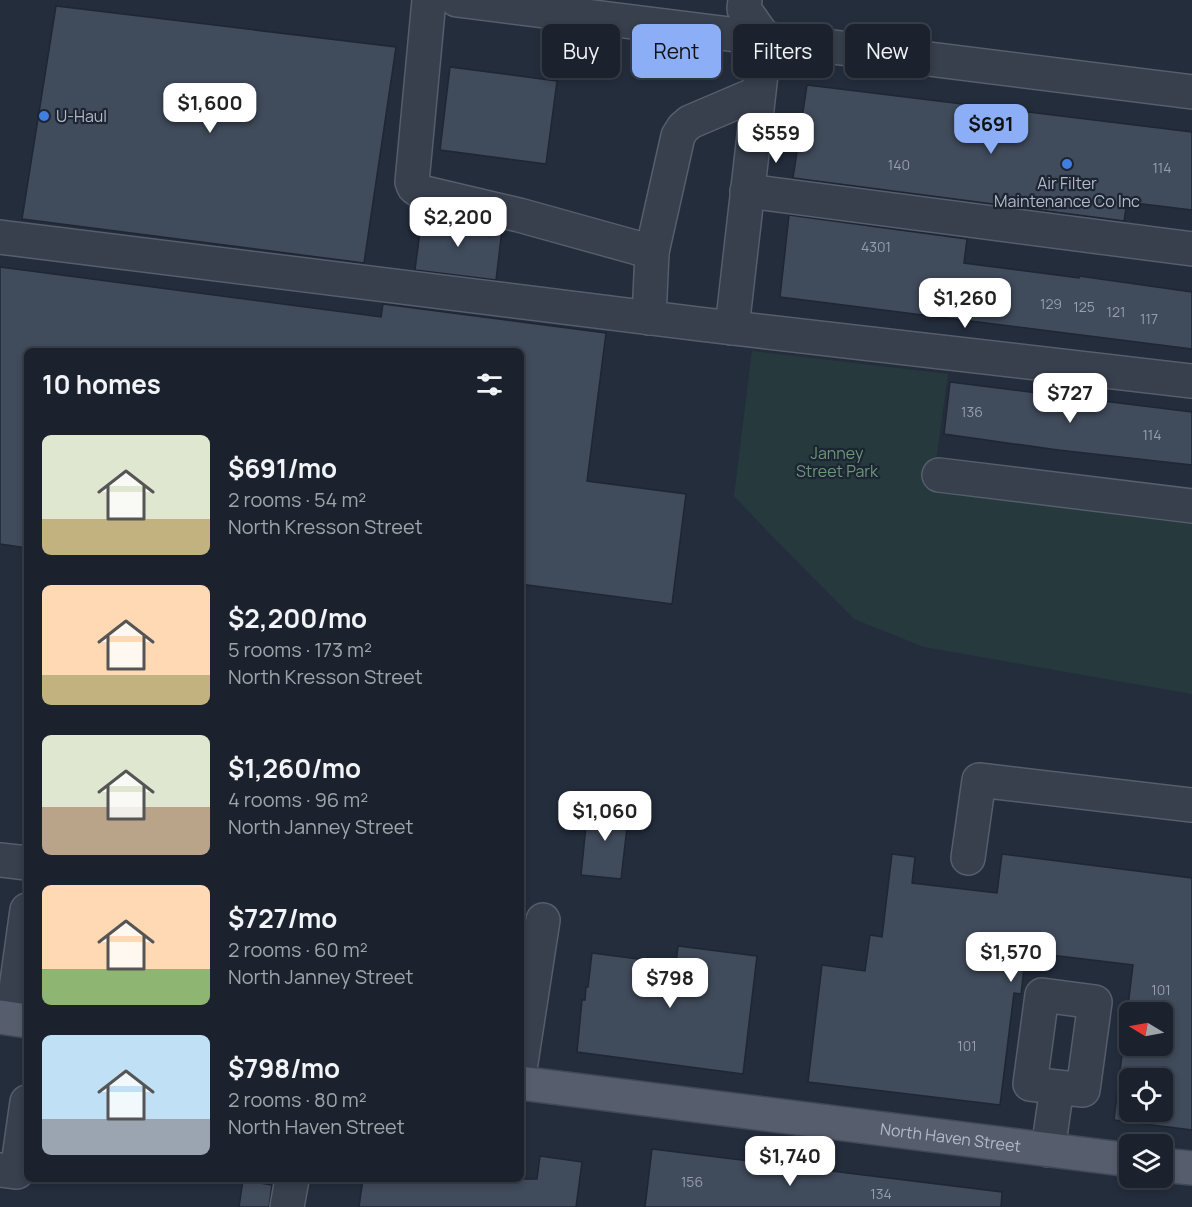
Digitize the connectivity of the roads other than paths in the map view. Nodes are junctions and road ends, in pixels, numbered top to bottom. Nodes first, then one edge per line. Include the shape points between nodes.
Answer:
1 (429, 0) edge
2 (457, 0) edge
3 (745, 0) edge
4 (586, 7) edge
5 (754, 24) edge
6 (733, 33) edge
7 (833, 47) edge
8 (760, 78) edge
9 (1192, 92) edge
10 (758, 93) junction
11 (747, 191) junction
12 (0, 237) edge
13 (1192, 249) edge
14 (652, 252) junction
15 (648, 318) junction
16 (732, 328) junction
17 (1192, 381) edge
18 (939, 475) dead end
19 (1192, 506) edge
20 (1192, 805) edge
21 (968, 858) dead end
22 (0, 860) edge
23 (24, 863) edge
24 (543, 920) dead end
25 (24, 933) edge
26 (13, 1019) edge
27 (524, 1043) edge
28 (524, 1084) edge
29 (1058, 1087) dead end
30 (24, 1123) edge
31 (1048, 1150) junction
32 (1119, 1159) edge
33 (1173, 1166) edge
34 (1192, 1168) edge
35 (0, 1170) edge
36 (291, 1182) edge
37 (287, 1207) edge

1 - 14 street via 414,187
2 - 4 street
3 - 5 street via 744,9
4 - 6 street
7 - 9 street
8 - 10 street
10 - 11 street
10 - 14 street via 683,128
11 - 13 street
11 - 16 street
12 - 15 street
14 - 15 street
15 - 16 street
16 - 17 street
18 - 19 street
20 - 21 street via 979,780
22 - 23 street
24 - 27 street
25 - 26 street
28 - 31 main road, North Haven Street
29 - 31 street
30 - 35 street via 17,1172
31 - 32 main road, North Haven Street
33 - 34 main road
36 - 37 street

